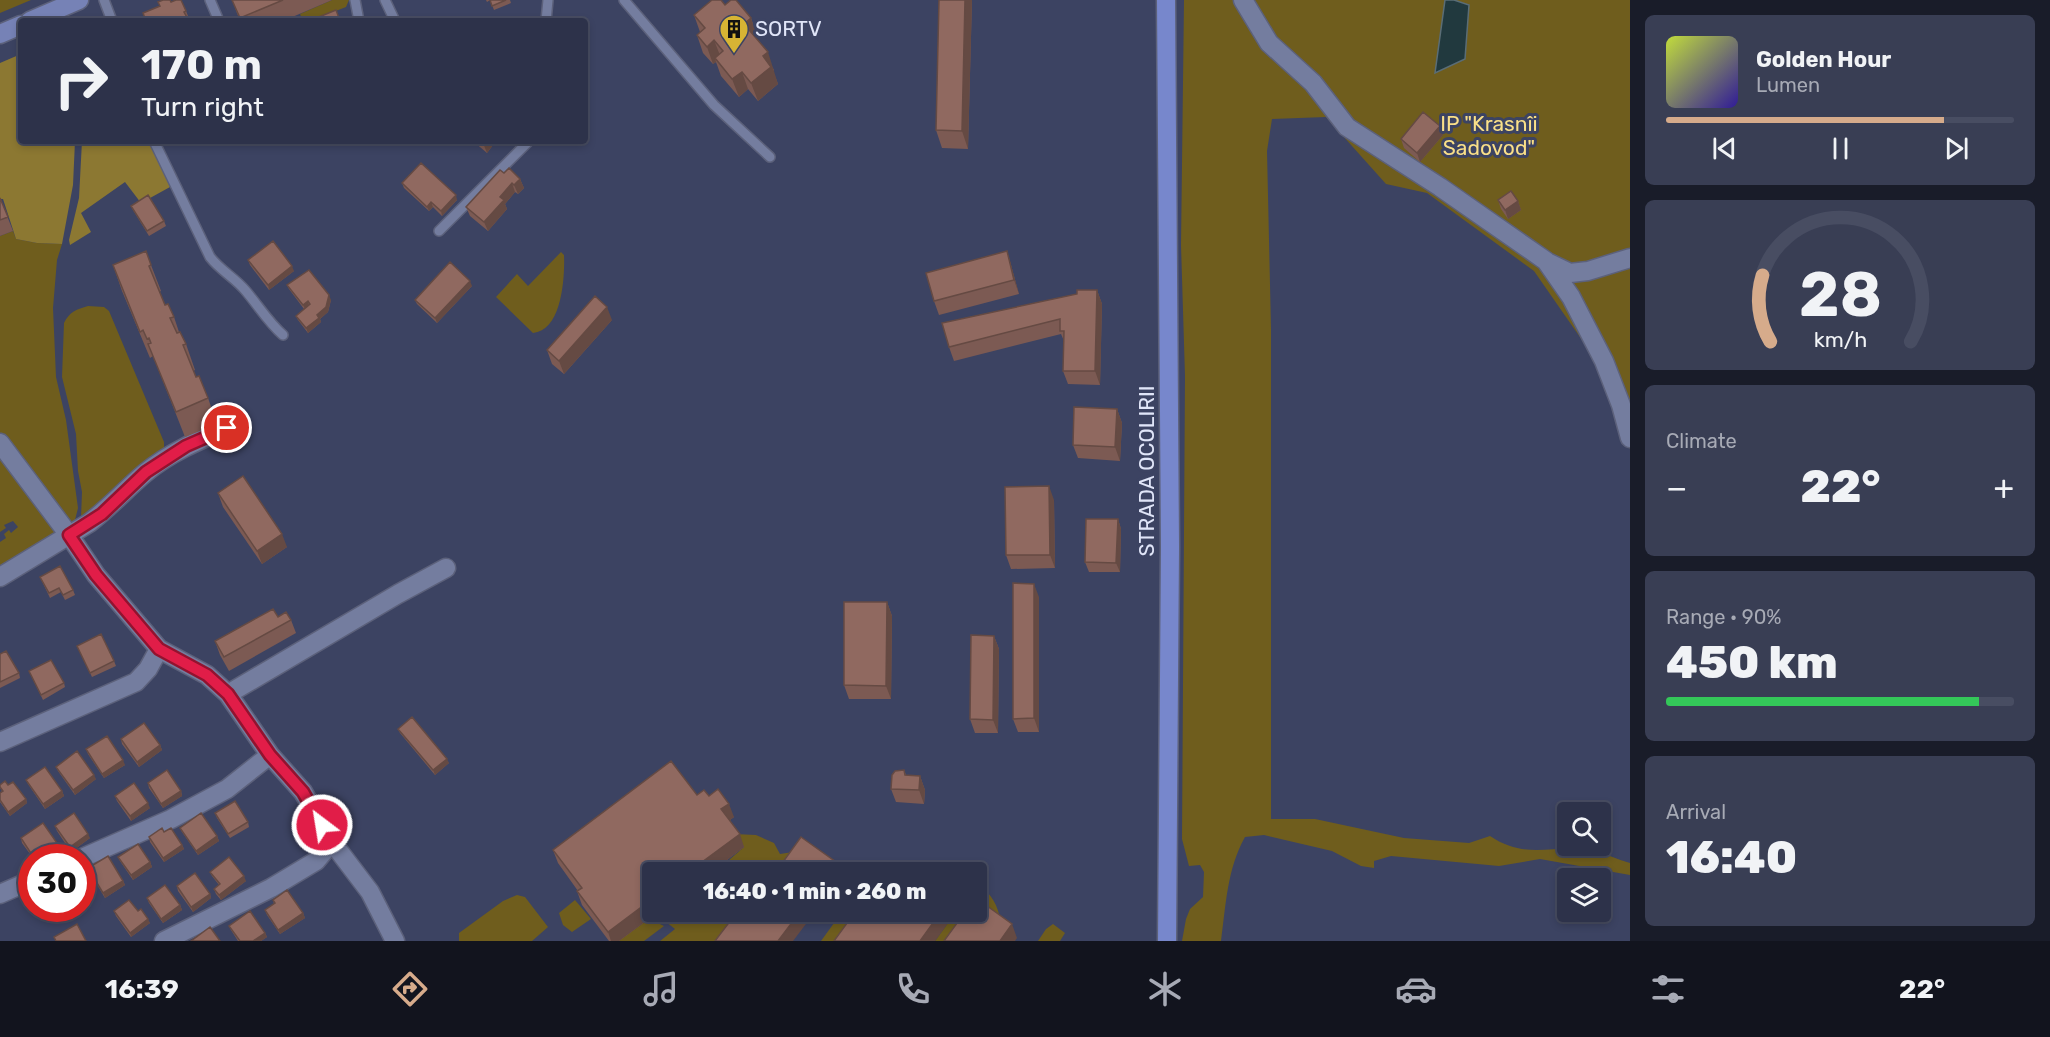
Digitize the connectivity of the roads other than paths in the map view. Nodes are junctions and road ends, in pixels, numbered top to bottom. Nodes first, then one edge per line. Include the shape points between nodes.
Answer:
1 (79, 0) edge
2 (104, 0) edge
3 (210, 0) edge
4 (355, 0) edge
5 (385, 0) edge
6 (548, 0) edge
7 (624, 0) edge
8 (1166, 0) edge
9 (1243, 0) edge
10 (37, 18) edge
11 (111, 18) edge
12 (218, 18) edge
13 (358, 18) edge
14 (394, 18) edge
15 (546, 18) edge
16 (18, 26) edge
17 (0, 34) edge
18 (155, 144) edge
19 (526, 144) edge
20 (770, 157) dead end
21 (439, 231) dead end
22 (1630, 258) edge
23 (1545, 261) junction
24 (283, 335) dead end
25 (1627, 416) edge
26 (227, 428) dead end
27 (1630, 438) edge
28 (0, 443) edge
29 (69, 535) junction
30 (446, 568) dead end
31 (0, 578) edge
32 (159, 649) junction
33 (228, 694) junction
34 (0, 742) edge
35 (270, 755) junction
36 (332, 842) junction
37 (96, 852) edge
38 (18, 886) edge
39 (0, 894) edge
40 (164, 941) edge
41 (395, 941) edge
42 (1167, 941) edge

1 - 10 main road
2 - 11 lane
3 - 12 lane
4 - 13 lane
5 - 14 lane
6 - 15 lane
7 - 20 lane via 714,105
8 - 42 main road, STRADA OCOLIRII via 1170,535
9 - 23 street via 1269,43 1313,82 1347,127
16 - 17 main road
18 - 24 lane via 210,257 246,290
19 - 21 lane
22 - 23 street via 1570,273
23 - 25 street via 1571,297
25 - 27 street
26 - 29 street via 186,446 146,472 102,514
28 - 29 street
29 - 31 street
29 - 32 street via 96,575
30 - 33 street
32 - 33 street via 207,675
32 - 34 street via 136,682
33 - 35 street
35 - 36 street via 303,792
35 - 37 street via 227,789
36 - 40 street via 316,861 271,888
36 - 41 street via 370,892
38 - 39 street

